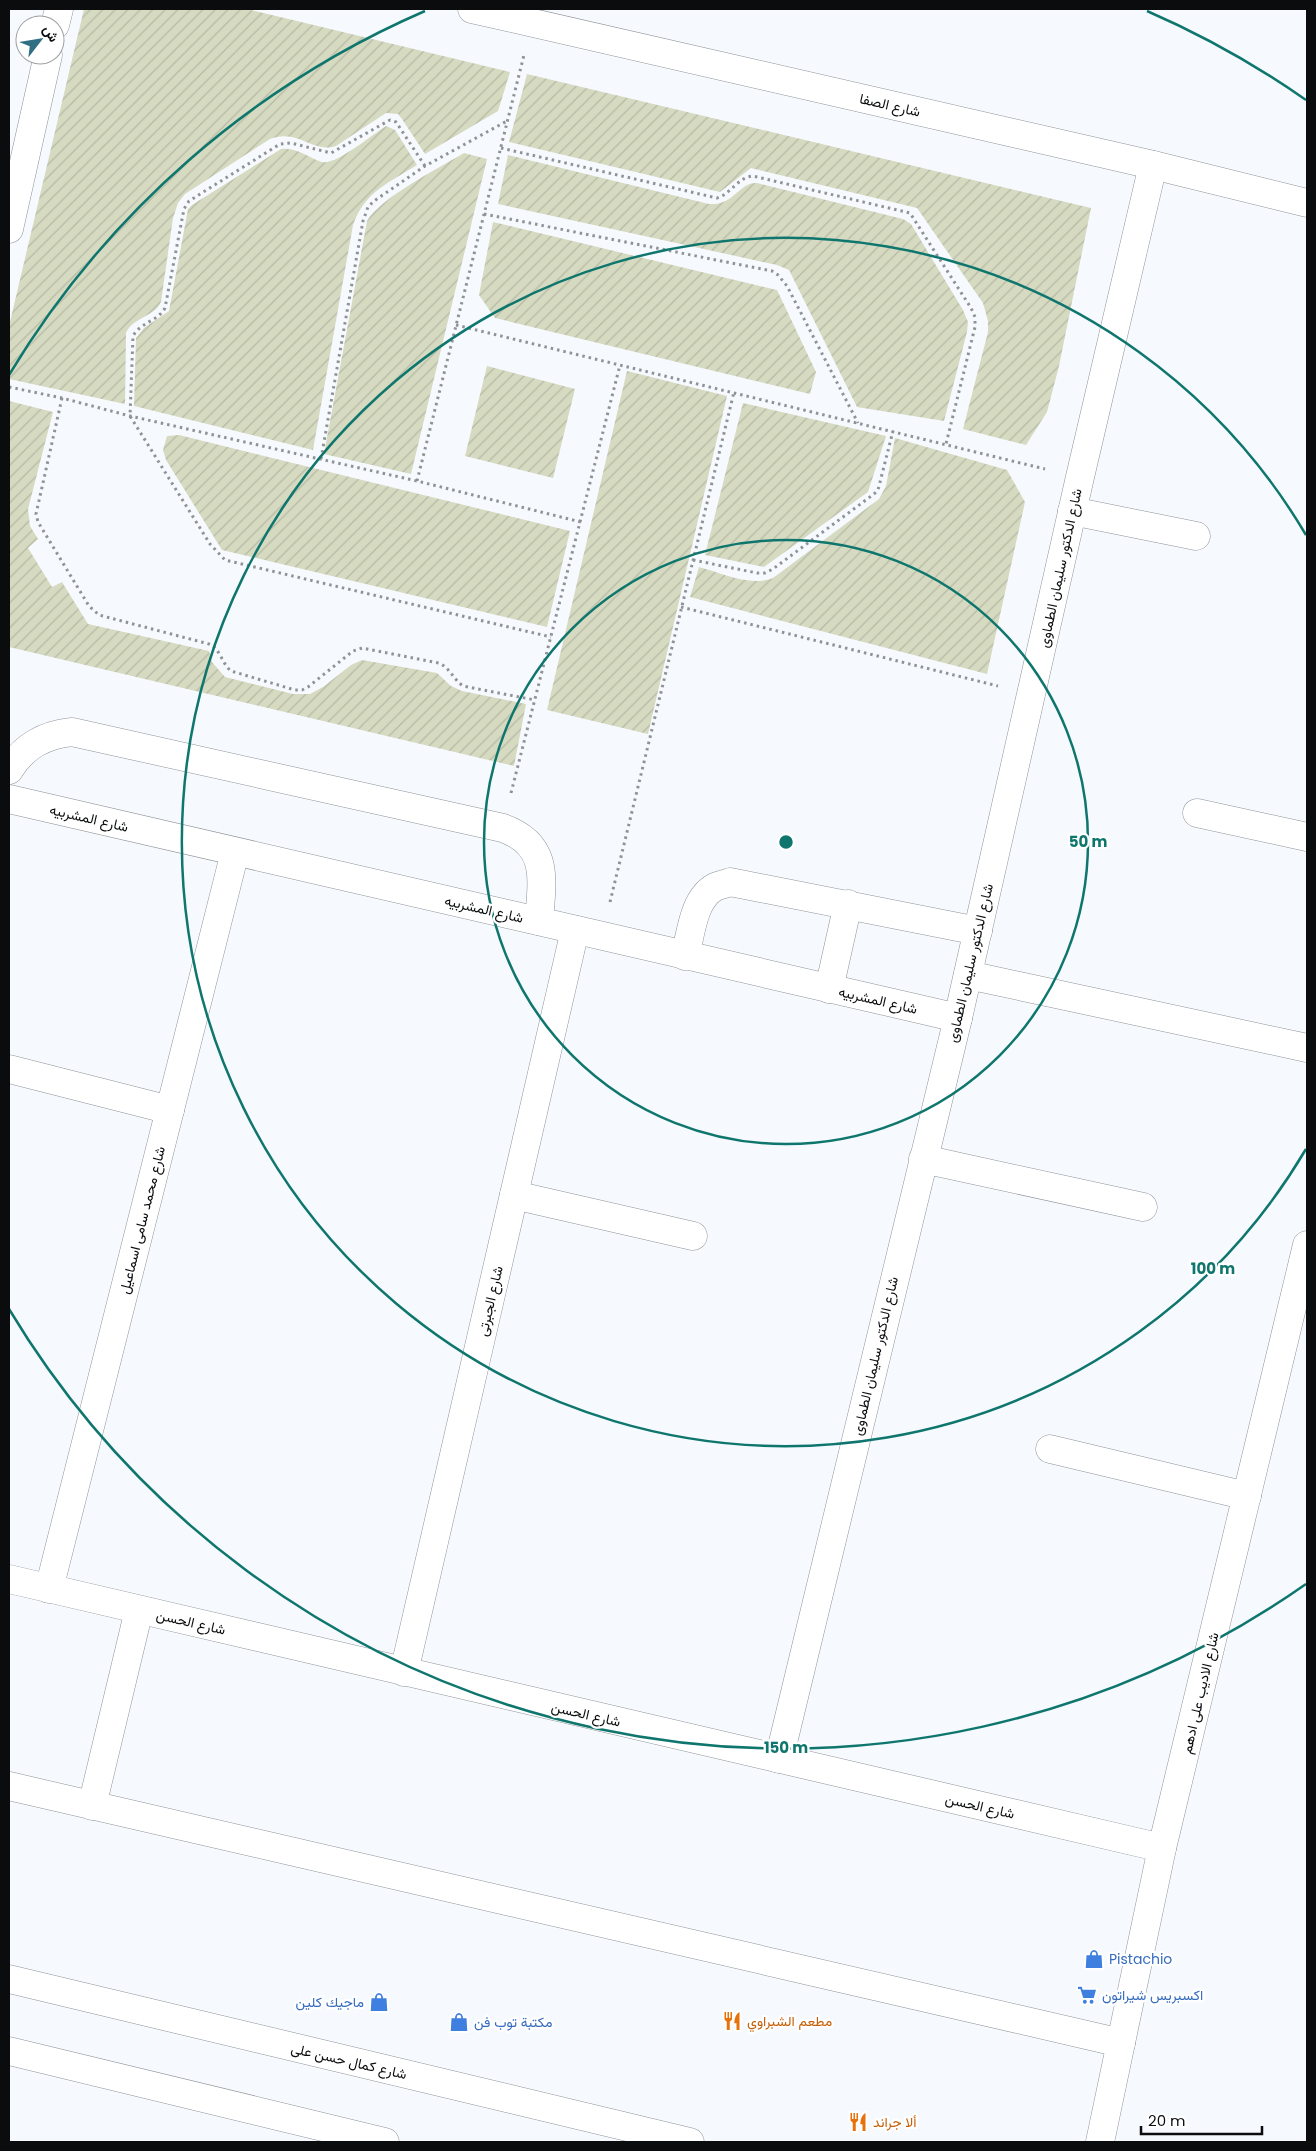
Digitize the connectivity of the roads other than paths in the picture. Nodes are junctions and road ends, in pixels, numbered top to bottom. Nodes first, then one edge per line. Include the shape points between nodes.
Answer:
1 (472, 9) edge
2 (46, 65) edge
3 (1153, 165) junction
4 (1307, 203) edge
5 (9, 229) edge
6 (1072, 512) junction
7 (1196, 536) dead end
8 (9, 770) edge
9 (9, 799) edge
10 (1197, 813) dead end
11 (1307, 837) edge
12 (235, 852) junction
13 (848, 904) junction
14 (539, 921) junction
15 (575, 930) junction
16 (978, 930) junction
17 (686, 956) junction
18 (968, 975) junction
19 (829, 989) junction
20 (958, 1018) junction
21 (1307, 1048) edge
22 (9, 1069) edge
23 (170, 1110) junction
24 (923, 1159) junction
25 (514, 1195) junction
26 (1144, 1207) dead end
27 (693, 1236) dead end
28 (1307, 1245) edge
29 (1050, 1449) dead end
30 (1247, 1496) junction
31 (9, 1580) edge
32 (50, 1589) junction
33 (139, 1610) junction
34 (404, 1672) junction
35 (779, 1759) junction
36 (9, 1786) edge
37 (92, 1806) junction
38 (1162, 1848) junction
39 (9, 1979) edge
40 (1121, 2043) junction
41 (9, 2051) edge
42 (385, 2142) edge
43 (690, 2142) edge
44 (1100, 2142) edge

1 - 3 street, شارع الصفا
2 - 5 street
3 - 4 street, شارع الصفا
3 - 6 street, شارع الدكتور سليمان الطماوى
6 - 7 street
6 - 16 street, شارع الدكتور سليمان الطماوى
8 - 14 street via 38,740 72,732 502,828 518,833 538,857 542,873
9 - 12 street, شارع المشربيه
10 - 11 street
12 - 14 street, شارع المشربيه
12 - 23 street, شارع محمد سامى اسماعيل
13 - 16 street
13 - 17 street via 730,882 715,887 703,898 696,912
13 - 19 street
14 - 15 street, شارع المشربيه
15 - 17 street, شارع المشربيه
15 - 25 street, شارع الجبرتى
16 - 18 street, شارع الدكتور سليمان الطماوى
17 - 19 street, شارع المشربيه
18 - 20 street, شارع الدكتور سليمان الطماوى
18 - 21 street
19 - 20 street, شارع المشربيه
20 - 24 street, شارع الدكتور سليمان الطماوى
22 - 23 street
23 - 32 street, شارع محمد سامى اسماعيل
24 - 26 street
24 - 35 street, شارع الدكتور سليمان الطماوى
25 - 27 street
25 - 34 street, شارع الجبرتى
28 - 30 street, شارع الاديب على ادهم
29 - 30 street
30 - 38 street, شارع الاديب على ادهم
31 - 32 street, شارع الحسن
32 - 33 street, شارع الحسن
33 - 34 street, شارع الحسن
33 - 37 street
34 - 35 street, شارع الحسن
35 - 38 street, شارع الحسن
36 - 37 street
37 - 40 street
38 - 40 street, شارع الاديب على ادهم
39 - 43 street, شارع كمال حسن على
40 - 44 street, شارع الاديب على ادهم
41 - 42 street

